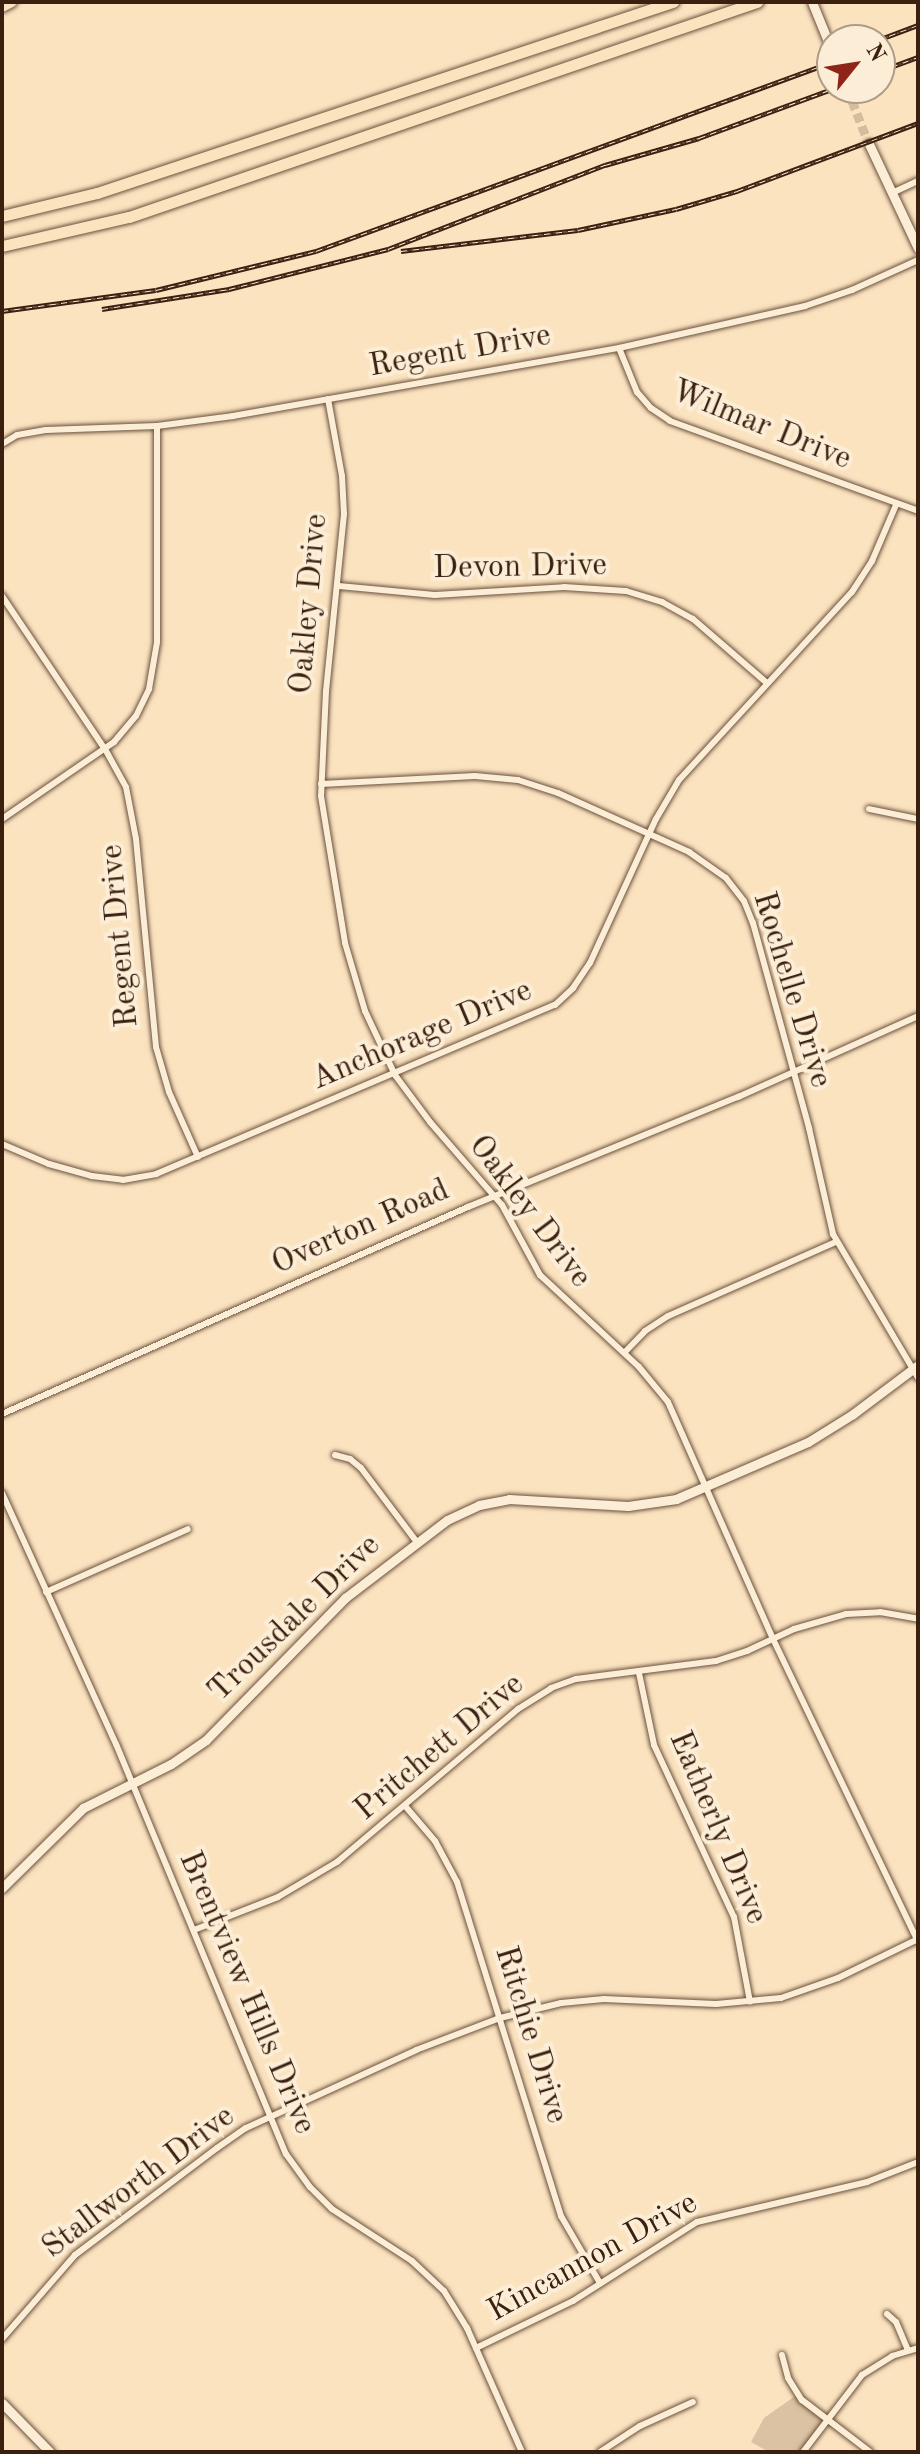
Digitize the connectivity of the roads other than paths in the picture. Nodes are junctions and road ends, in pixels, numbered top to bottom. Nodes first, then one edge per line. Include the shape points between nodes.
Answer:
1 (12, 2) edge
2 (673, 2) edge
3 (757, 2) edge
4 (812, 2) edge
5 (2, 7) edge
6 (821, 24) edge
7 (869, 144) tunnel mouth
8 (918, 181) edge
9 (892, 193) junction
10 (2, 216) edge
11 (2, 246) edge
12 (918, 248) edge
13 (918, 260) edge
14 (619, 348) junction
15 (328, 399) junction
16 (157, 426) junction
17 (2, 430) edge
18 (5, 442) edge
19 (896, 505) junction
20 (918, 511) edge
21 (339, 586) junction
22 (2, 596) edge
23 (767, 683) junction
24 (105, 749) junction
25 (321, 784) junction
26 (869, 809) dead end
27 (2, 819) edge
28 (918, 819) edge
29 (649, 834) junction
30 (918, 1016) edge
31 (793, 1074) junction
32 (395, 1075) junction
33 (2, 1144) edge
34 (198, 1157) junction
35 (494, 1197) junction
36 (836, 1242) junction
37 (625, 1352) junction
38 (916, 1370) edge
39 (2, 1414) edge
40 (335, 1455) dead end
41 (708, 1487) junction
42 (2, 1493) edge
43 (188, 1529) dead end
44 (416, 1541) junction
45 (46, 1592) junction
46 (918, 1619) edge
47 (773, 1639) junction
48 (639, 1673) junction
49 (132, 1782) junction
50 (406, 1807) junction
51 (2, 1888) edge
52 (194, 1930) junction
53 (918, 1940) edge
54 (750, 2002) junction
55 (500, 2018) junction
56 (269, 2117) junction
57 (918, 2162) edge
58 (600, 2283) junction
59 (887, 2314) dead end
60 (2, 2339) edge
61 (476, 2348) junction
62 (918, 2348) edge
63 (908, 2350) junction
64 (782, 2355) dead end
65 (693, 2402) dead end
66 (2, 2403) edge
67 (826, 2420) junction
68 (50, 2452) edge
69 (522, 2452) edge
70 (600, 2452) edge
71 (803, 2452) edge
72 (870, 2452) edge

1 - 5 main road
2 - 10 highway via 97,193
3 - 11 highway via 129,217
4 - 6 street
7 - 9 street
8 - 9 street
9 - 12 street
13 - 14 street, Regent Drive via 809,305
14 - 15 street, Regent Drive
14 - 19 street, Wilmar Drive via 634,387 662,417
15 - 16 street, Regent Drive
15 - 21 street, Oakley Drive via 343,487
16 - 18 street, Regent Drive via 46,430
16 - 24 street via 160,554 154,675 136,716
17 - 18 street
19 - 20 street, Wilmar Drive
19 - 23 street, Anchorage Drive via 858,585
21 - 23 street, Devon Drive via 435,595 564,587 626,591 686,615
21 - 25 street, Oakley Drive
22 - 24 street, Regent Drive
23 - 29 street, Anchorage Drive via 687,768
24 - 27 street
24 - 34 street, Regent Drive via 124,781 133,812 156,1050
25 - 29 street, Rochelle Drive via 475,776 518,780
25 - 32 street, Oakley Drive via 351,971
26 - 28 street
29 - 31 street, Rochelle Drive via 712,865 741,896
29 - 32 street, Anchorage Drive via 590,963 567,994 539,1014
30 - 31 street, Overton Road
31 - 35 street, Overton Road
31 - 36 street, Rochelle Drive
32 - 34 street, Anchorage Drive
32 - 35 street, Oakley Drive
33 - 34 street, Anchorage Drive via 65,1169 115,1179 156,1174
35 - 37 street, Oakley Drive via 547,1284
35 - 39 street, Overton Road
36 - 37 street via 668,1316
36 - 38 street, Rochelle Drive
37 - 41 street, Oakley Drive via 664,1395
38 - 41 street, Trousdale Drive via 831,1429
40 - 44 street via 361,1468
41 - 44 street, Trousdale Drive via 642,1506 497,1500 464,1511
41 - 47 street, Oakley Drive
42 - 45 street, Brentview Hills Drive
43 - 45 street
44 - 49 street, Trousdale Drive via 332,1610 206,1740
45 - 49 street, Brentview Hills Drive
46 - 47 street, Pritchett Drive via 855,1612
47 - 48 street, Pritchett Drive via 716,1661
47 - 53 street, Oakley Drive
48 - 50 street, Pritchett Drive via 576,1679 543,1692
48 - 54 street, Eatherly Drive via 654,1745 734,1917
49 - 51 street, Trousdale Drive via 73,1816
49 - 52 street, Brentview Hills Drive
50 - 52 street, Pritchett Drive via 302,1884
50 - 55 street, Ritchie Drive via 452,1869
52 - 56 street, Brentview Hills Drive
53 - 54 street, Stallworth Drive via 813,1988
54 - 55 street, Stallworth Drive via 604,1999
55 - 56 street, Stallworth Drive
55 - 58 street, Ritchie Drive via 561,2216
56 - 60 street, Stallworth Drive via 217,2148 94,2239 57,2273
56 - 61 street, Brentview Hills Drive via 286,2154 310,2187 339,2214 429,2275
57 - 58 street, Kincannon Drive via 867,2182 697,2222
58 - 61 street, Kincannon Drive via 561,2308
59 - 63 street via 898,2324
61 - 69 street, Brentview Hills Drive
62 - 63 street
63 - 67 street via 862,2375
64 - 67 street via 794,2389
65 - 70 street
66 - 68 street
67 - 71 street
67 - 72 street

